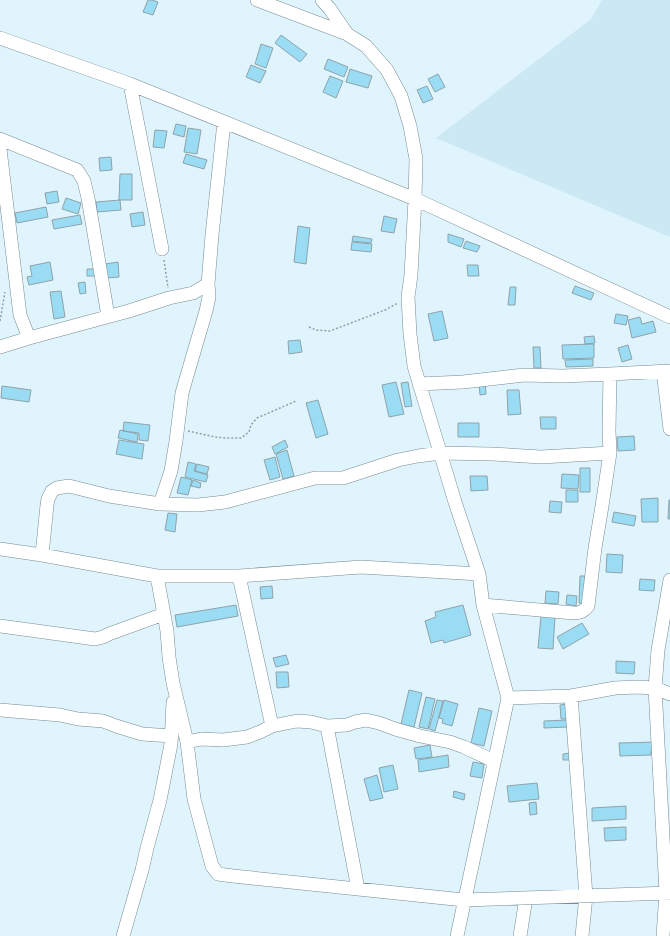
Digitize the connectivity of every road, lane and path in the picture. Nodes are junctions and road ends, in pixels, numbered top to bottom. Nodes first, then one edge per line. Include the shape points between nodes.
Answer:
1 (256, 0) edge
2 (322, 0) edge
3 (347, 34) junction
4 (0, 38) edge
5 (130, 84) junction
6 (224, 122) junction
7 (0, 139) edge
8 (0, 149) edge
9 (415, 199) junction
10 (162, 249) joint
11 (208, 284) junction
12 (6, 287) dead end
13 (408, 297) junction
14 (169, 298) junction
15 (108, 316) junction
16 (670, 317) edge
17 (0, 321) edge
18 (309, 327) dead end
19 (29, 338) junction
20 (0, 347) edge
21 (667, 371) edge
22 (610, 374) junction
23 (419, 384) junction
24 (296, 401) dead end
25 (670, 429) edge
26 (178, 431) junction
27 (440, 453) junction
28 (610, 453) junction
29 (160, 504) junction
30 (0, 549) edge
31 (42, 555) junction
32 (479, 574) junction
33 (157, 576) junction
34 (239, 576) junction
35 (670, 580) edge
36 (483, 605) junction
37 (164, 614) junction
38 (666, 623) edge
39 (0, 626) edge
40 (173, 683) junction
41 (655, 688) junction
42 (670, 694) edge
43 (571, 696) junction
44 (508, 698) junction
45 (0, 710) edge
46 (272, 726) junction
47 (327, 726) junction
48 (172, 736) junction
49 (187, 742) junction
50 (494, 761) junction
51 (358, 889) junction
52 (668, 893) edge
53 (586, 896) junction
54 (526, 898) junction
55 (464, 900) junction
56 (123, 936) edge
57 (457, 936) edge
58 (520, 936) edge
59 (582, 936) edge
60 (663, 936) edge

1 - 3 street
2 - 3 street
3 - 9 street via 366,46 387,70 401,96 416,159
4 - 5 street
5 - 6 street
5 - 10 street
6 - 9 street
6 - 11 street
7 - 15 street via 77,170 84,181
8 - 19 street via 20,315
9 - 13 street
9 - 16 street
10 - 14 path
11 - 14 street via 193,293
11 - 26 street via 206,311 182,394
12 - 17 path
13 - 18 path via 385,310 330,331
13 - 23 street via 414,366
14 - 15 street
15 - 19 street
19 - 20 street
21 - 22 street
21 - 25 street
22 - 23 street via 524,375
22 - 28 street
23 - 27 street
24 - 26 path via 257,418 249,432 240,438
26 - 29 street via 171,471
27 - 28 street via 541,457
27 - 29 street via 398,460 343,478 315,478 225,502 198,505
27 - 32 street
28 - 36 street via 588,606 584,611 574,613
29 - 31 street via 109,496 69,486 57,488 48,499
30 - 31 street
31 - 33 street
32 - 34 street via 361,567
32 - 36 street
33 - 34 street
33 - 37 street
34 - 46 street
35 - 38 street
36 - 44 street
37 - 39 street via 95,639
37 - 40 street
38 - 41 street via 658,650
40 - 48 street
40 - 49 street
41 - 42 street
41 - 43 street via 615,688
41 - 52 street
43 - 44 street
43 - 53 street
44 - 50 street
45 - 48 street via 60,715 103,722 142,734
46 - 47 street via 297,721
46 - 49 street via 247,737
47 - 50 street via 347,725 366,720 450,742
47 - 51 street
48 - 56 street via 160,800
49 - 51 street via 194,799 212,866 218,874
50 - 55 street
51 - 55 street
52 - 53 street
52 - 60 street
53 - 54 street
53 - 59 street
54 - 55 street
54 - 58 street
55 - 57 street

